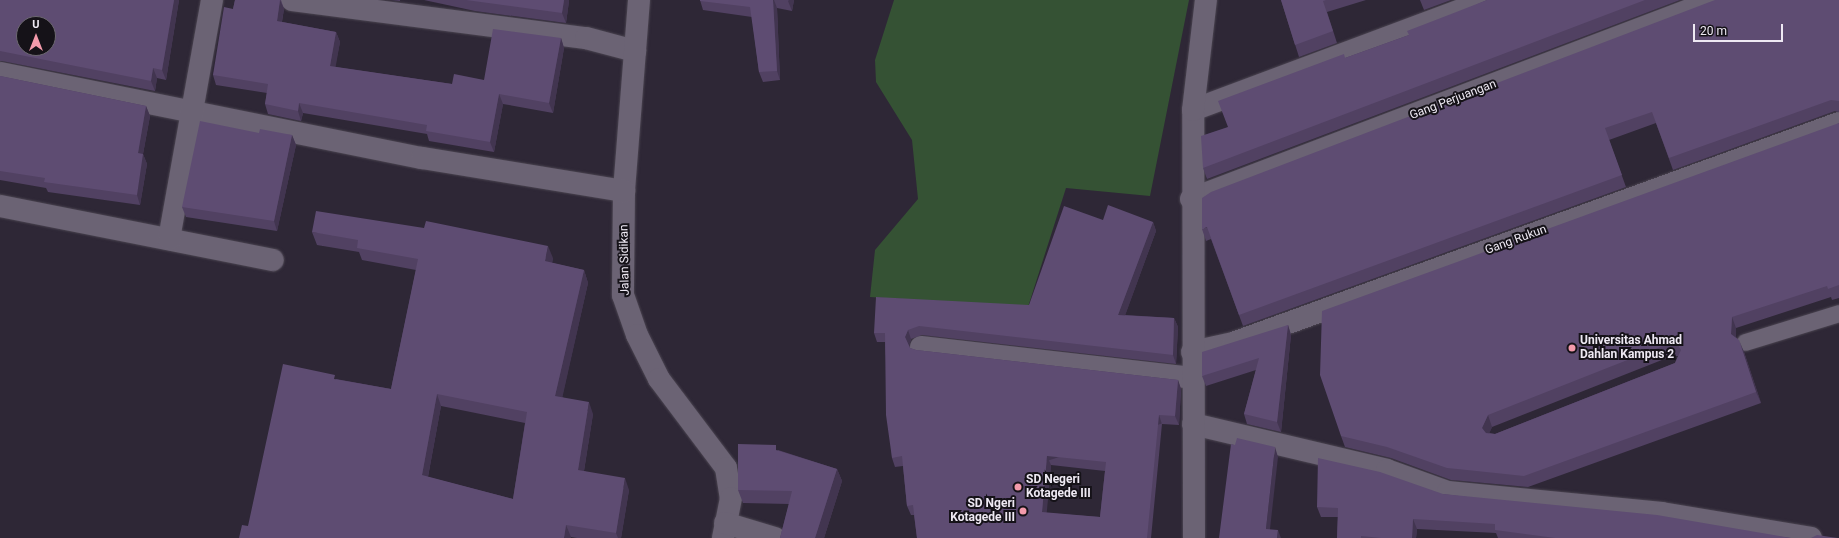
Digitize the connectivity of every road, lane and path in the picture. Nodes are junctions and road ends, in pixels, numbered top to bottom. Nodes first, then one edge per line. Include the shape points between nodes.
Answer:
1 (212, 0) edge
2 (292, 0) edge
3 (639, 0) edge
4 (1206, 0) edge
5 (1487, 0) edge
6 (1715, 0) edge
7 (635, 51) junction
8 (0, 73) edge
9 (1193, 110) junction
10 (191, 111) junction
11 (1839, 123) edge
12 (624, 191) junction
13 (1191, 199) junction
14 (0, 206) edge
15 (168, 239) junction
16 (273, 260) dead end
17 (1839, 313) edge
18 (1745, 342) dead end
19 (921, 347) dead end
20 (1192, 352) junction
21 (1192, 378) junction
22 (1193, 424) junction
23 (724, 531) edge
24 (775, 538) edge
25 (1194, 538) edge
26 (1811, 538) edge

1 - 10 street
2 - 7 street via 579,37
3 - 7 street, Jalan Sidikan
4 - 9 street
5 - 9 street
6 - 13 street, Gang Perjuangan
7 - 12 street, Jalan Sidikan
8 - 10 street
9 - 13 street
10 - 12 street via 422,158
10 - 15 street
11 - 20 street, Gang Rukun via 1233,343
12 - 23 street, Jalan Sidikan via 623,295 637,335 659,379 726,468 731,498
13 - 20 street
14 - 15 street
15 - 16 street
17 - 18 lane
19 - 21 street
20 - 21 street
21 - 22 street
22 - 25 street
22 - 26 street via 1387,470 1448,492 1662,512
23 - 24 street

